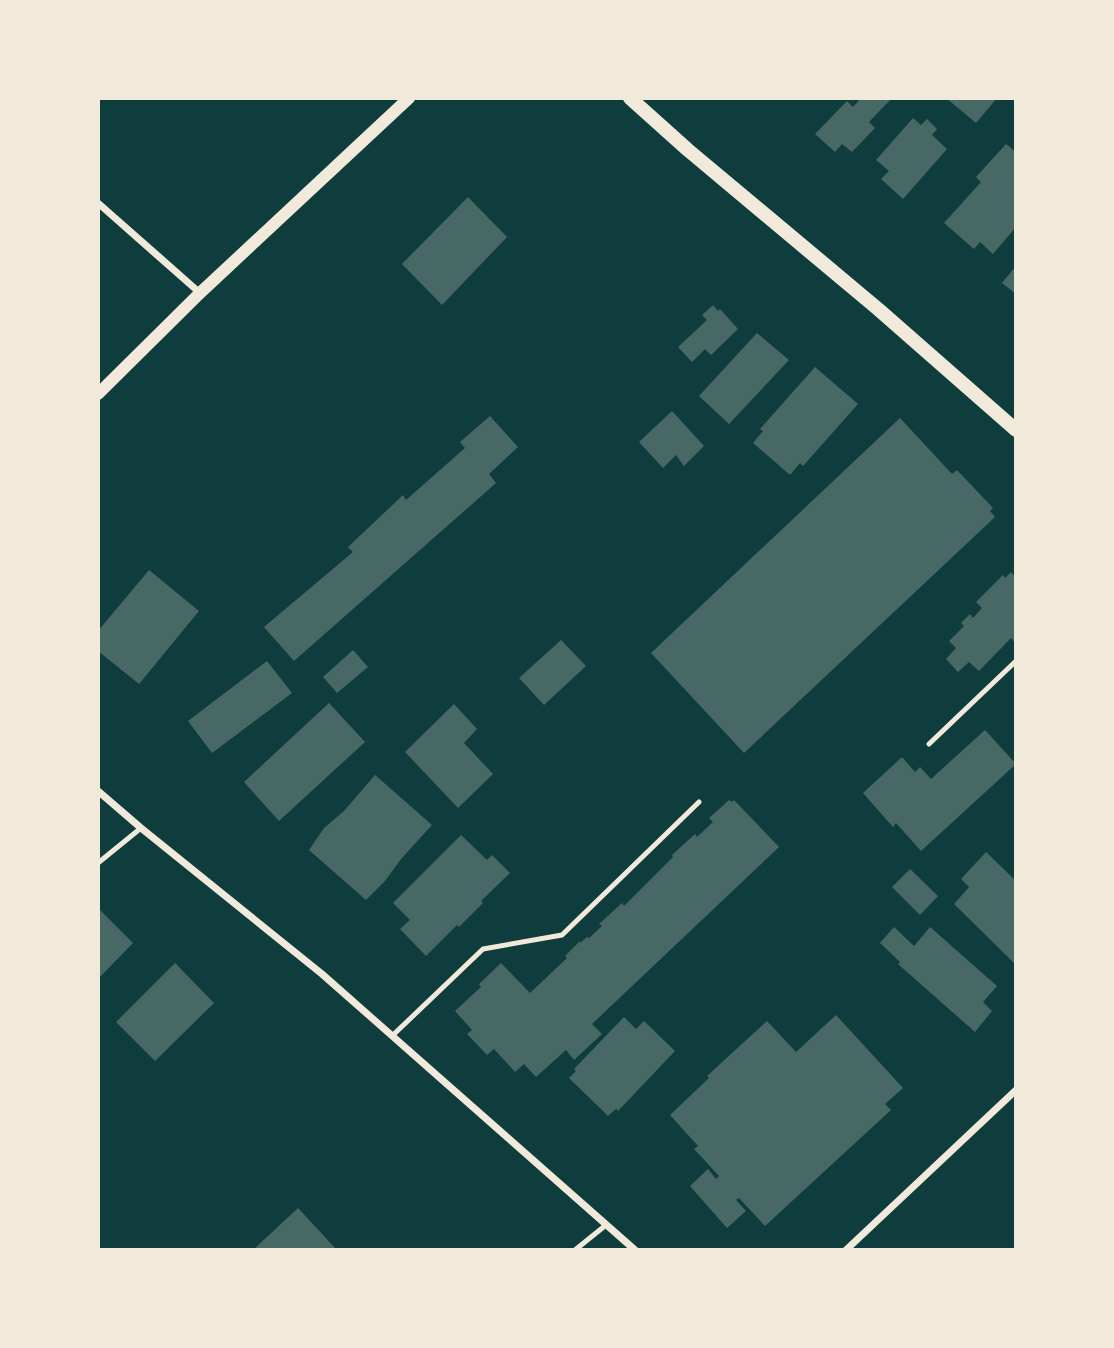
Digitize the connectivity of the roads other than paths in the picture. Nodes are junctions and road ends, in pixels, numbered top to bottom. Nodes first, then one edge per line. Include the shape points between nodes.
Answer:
1 (409, 98) edge
2 (630, 98) edge
3 (98, 203) edge
4 (200, 293) junction
5 (98, 394) edge
6 (1016, 430) edge
7 (1016, 661) edge
8 (929, 744) dead end
9 (98, 791) edge
10 (699, 802) dead end
11 (141, 828) junction
12 (98, 863) edge
13 (392, 1036) junction
14 (1016, 1090) edge
15 (606, 1225) junction
16 (575, 1250) edge
17 (635, 1250) edge
18 (846, 1250) edge

1 - 4 street
2 - 6 main road
3 - 4 street
4 - 5 street
7 - 8 lane
9 - 11 street
10 - 13 lane via 562,935 483,949
11 - 12 lane
11 - 13 street
13 - 15 street
14 - 18 street
15 - 16 lane
15 - 17 street

